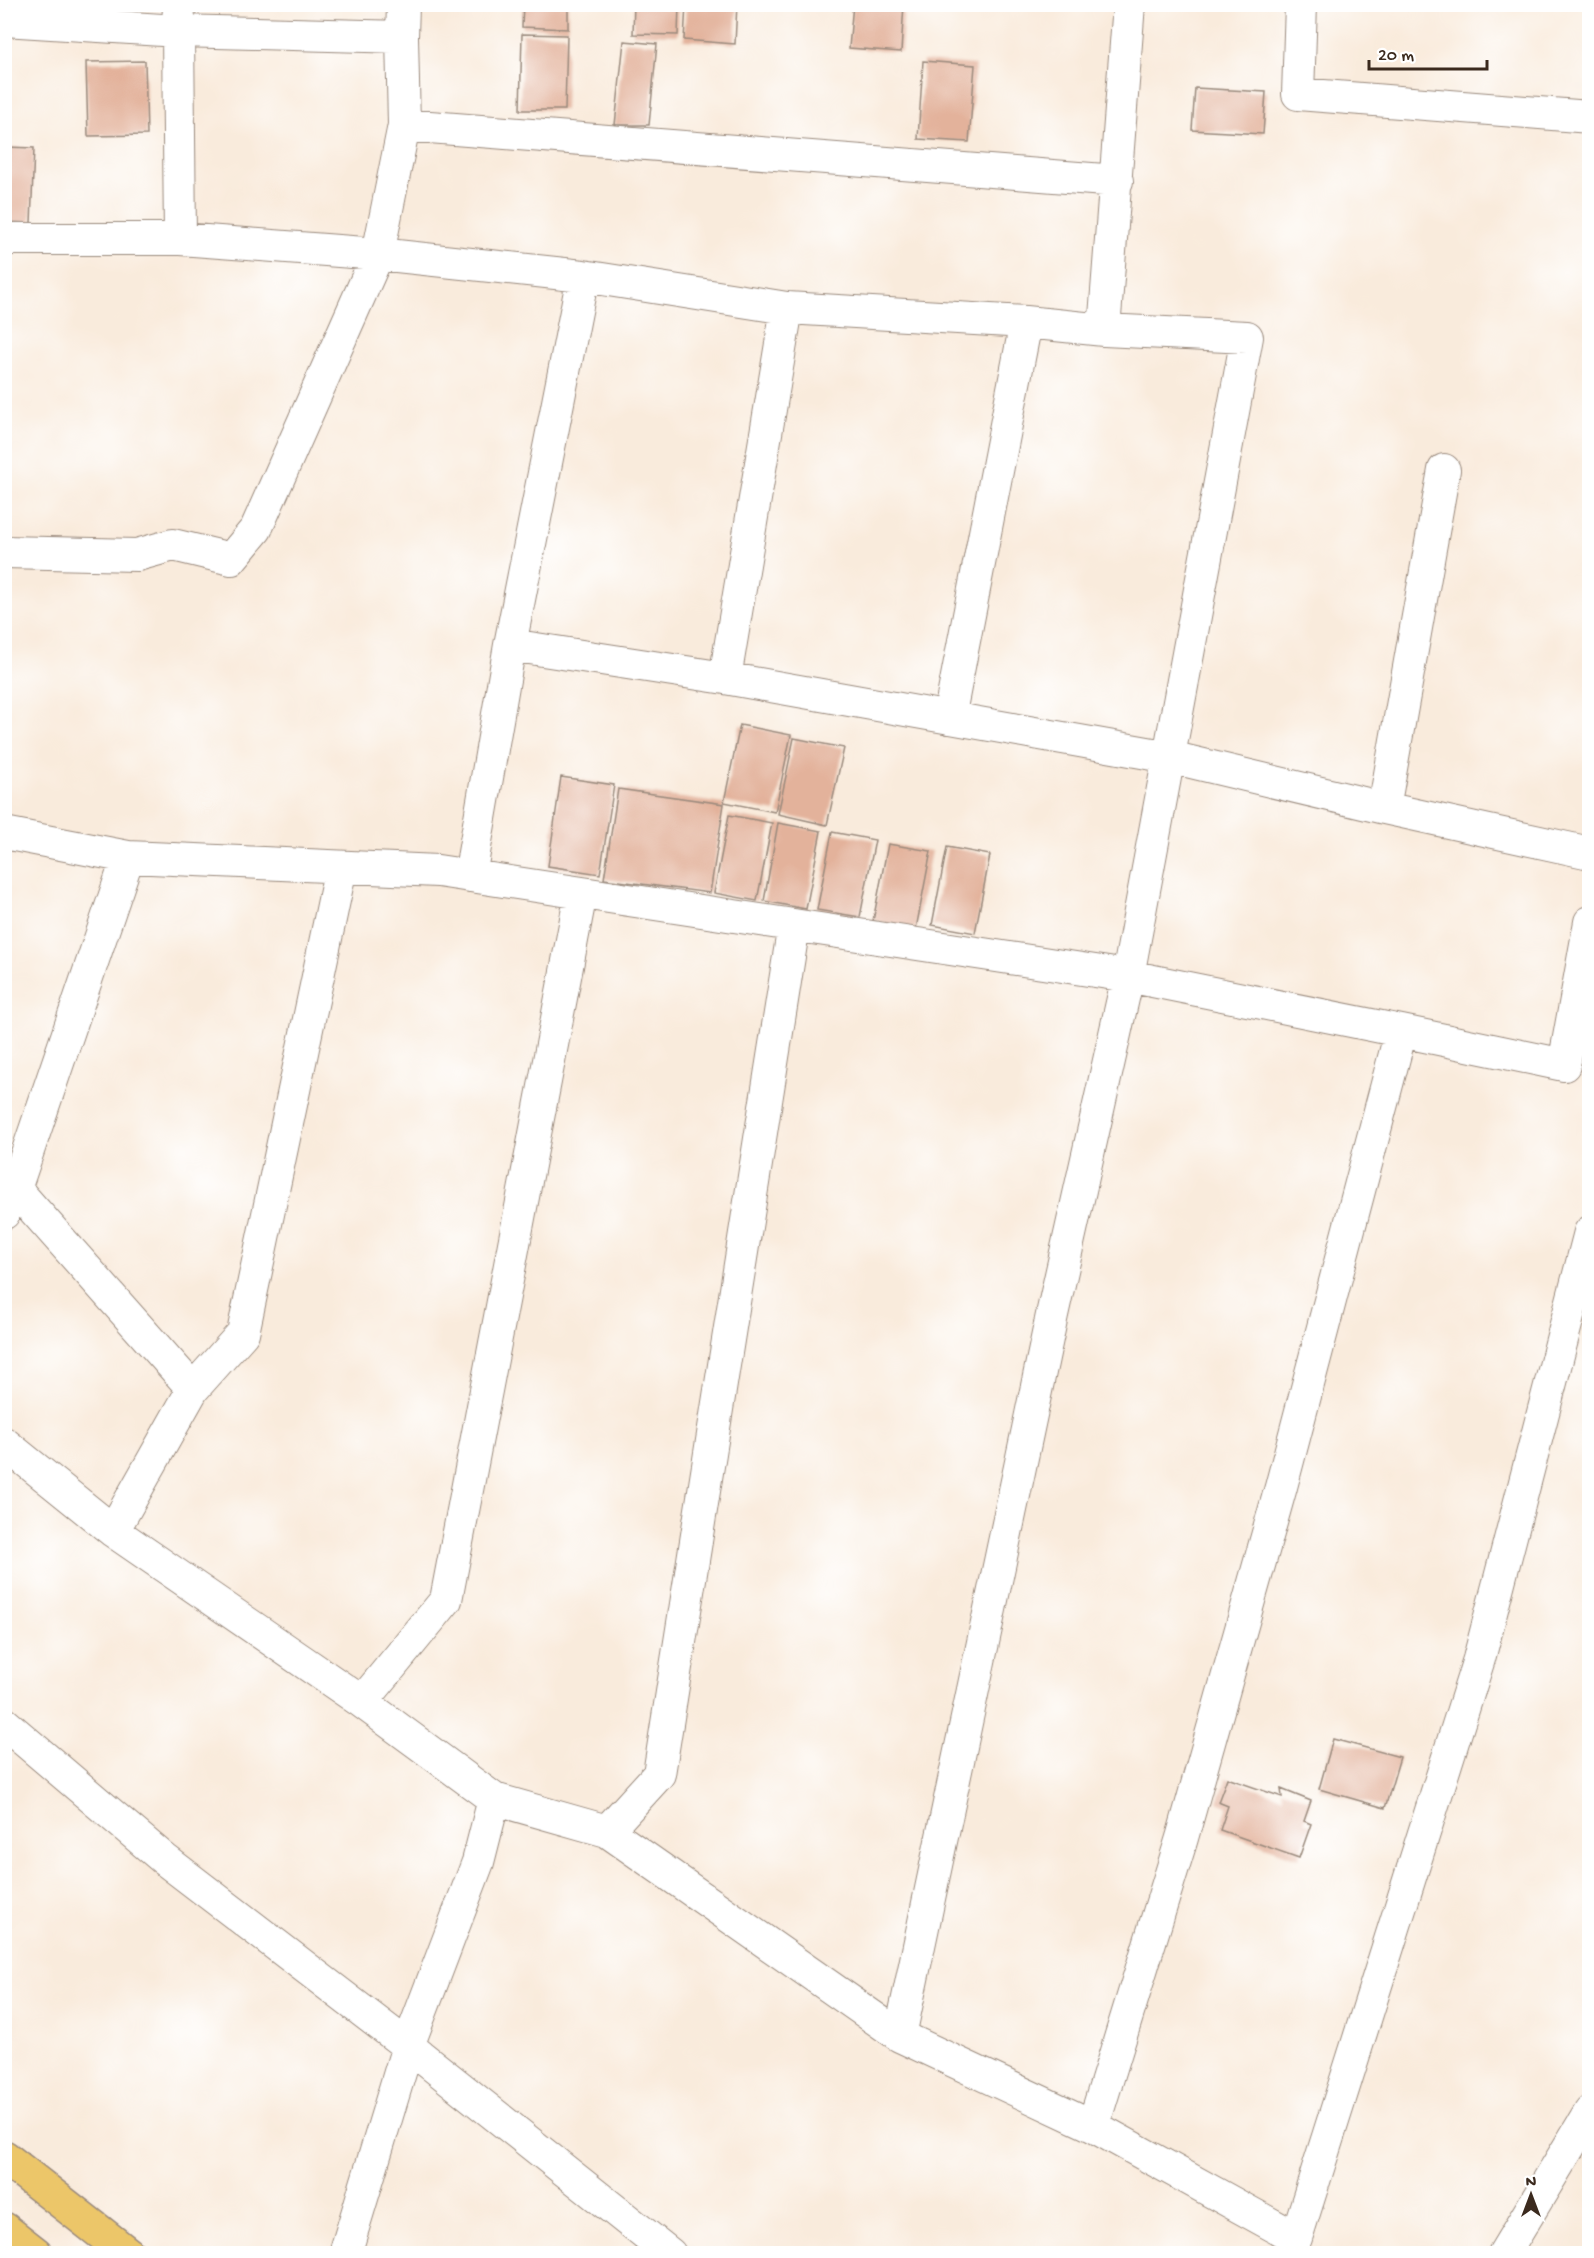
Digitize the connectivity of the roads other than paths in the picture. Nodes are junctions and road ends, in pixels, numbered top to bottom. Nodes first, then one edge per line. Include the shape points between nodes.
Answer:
1 (403, 4) edge
2 (1129, 4) edge
3 (1301, 4) edge
4 (179, 17) edge
5 (4, 20) edge
6 (402, 37) junction
7 (1590, 117) edge
8 (404, 125) junction
9 (1117, 181) junction
10 (4, 239) edge
11 (180, 239) junction
12 (378, 254) junction
13 (583, 276) junction
14 (787, 308) junction
15 (1026, 322) junction
16 (1104, 330) junction
17 (1444, 470) dead end
18 (4, 552) edge
19 (510, 645) junction
20 (726, 678) junction
21 (949, 718) junction
22 (1170, 757) junction
23 (1384, 808) junction
24 (4, 833) edge
25 (1590, 853) edge
26 (128, 857) junction
27 (341, 867) junction
28 (470, 876) junction
29 (581, 893) junction
30 (1590, 922) edge
31 (794, 925) junction
32 (1128, 976) junction
33 (1585, 977) edge
34 (1401, 1031) junction
35 (8, 1193) edge
36 (1590, 1232) edge
37 (192, 1389) junction
38 (4, 1443) edge
39 (113, 1531) junction
40 (362, 1702) junction
41 (6, 1727) edge
42 (494, 1798) junction
43 (606, 1831) junction
44 (900, 2036) junction
45 (408, 2046) junction
46 (1590, 2112) edge
47 (1093, 2126) junction
48 (4, 2157) edge
49 (4, 2229) edge
50 (1305, 2246) edge
51 (36, 2253) edge
52 (128, 2253) edge
53 (345, 2253) edge
54 (670, 2253) edge
55 (1504, 2253) edge

1 - 6 street
2 - 9 street
3 - 7 street via 1298,94
4 - 5 street
4 - 6 street
4 - 11 street
6 - 8 street
8 - 9 street
8 - 12 street
9 - 16 street
10 - 11 street
11 - 12 street
12 - 13 street
12 - 18 street via 256,529 231,559 173,545 137,555
13 - 14 street
13 - 19 street
14 - 15 street
14 - 20 street
15 - 16 street
15 - 21 street
16 - 22 street via 1247,337
17 - 23 street
19 - 20 street
19 - 28 street
20 - 21 street
21 - 22 street
22 - 23 street
22 - 32 street
23 - 25 street
24 - 26 street
26 - 27 street
26 - 35 street
27 - 28 street
27 - 37 street via 243,1333
28 - 29 street
29 - 31 street
29 - 40 street via 446,1600
30 - 33 street
31 - 32 street
31 - 43 street via 659,1774
32 - 34 street
32 - 44 street via 1052,1315
33 - 34 street via 1564,1065
34 - 47 street via 1278,1499 1182,1838
35 - 37 street
36 - 50 street via 1479,1659
37 - 39 street
38 - 39 street
39 - 40 street
40 - 42 street
41 - 45 street via 164,1859
42 - 43 street
42 - 45 street via 478,1862
43 - 44 street
44 - 47 street
45 - 53 street
45 - 54 street
46 - 55 street
47 - 50 street
48 - 52 highway
49 - 51 highway

